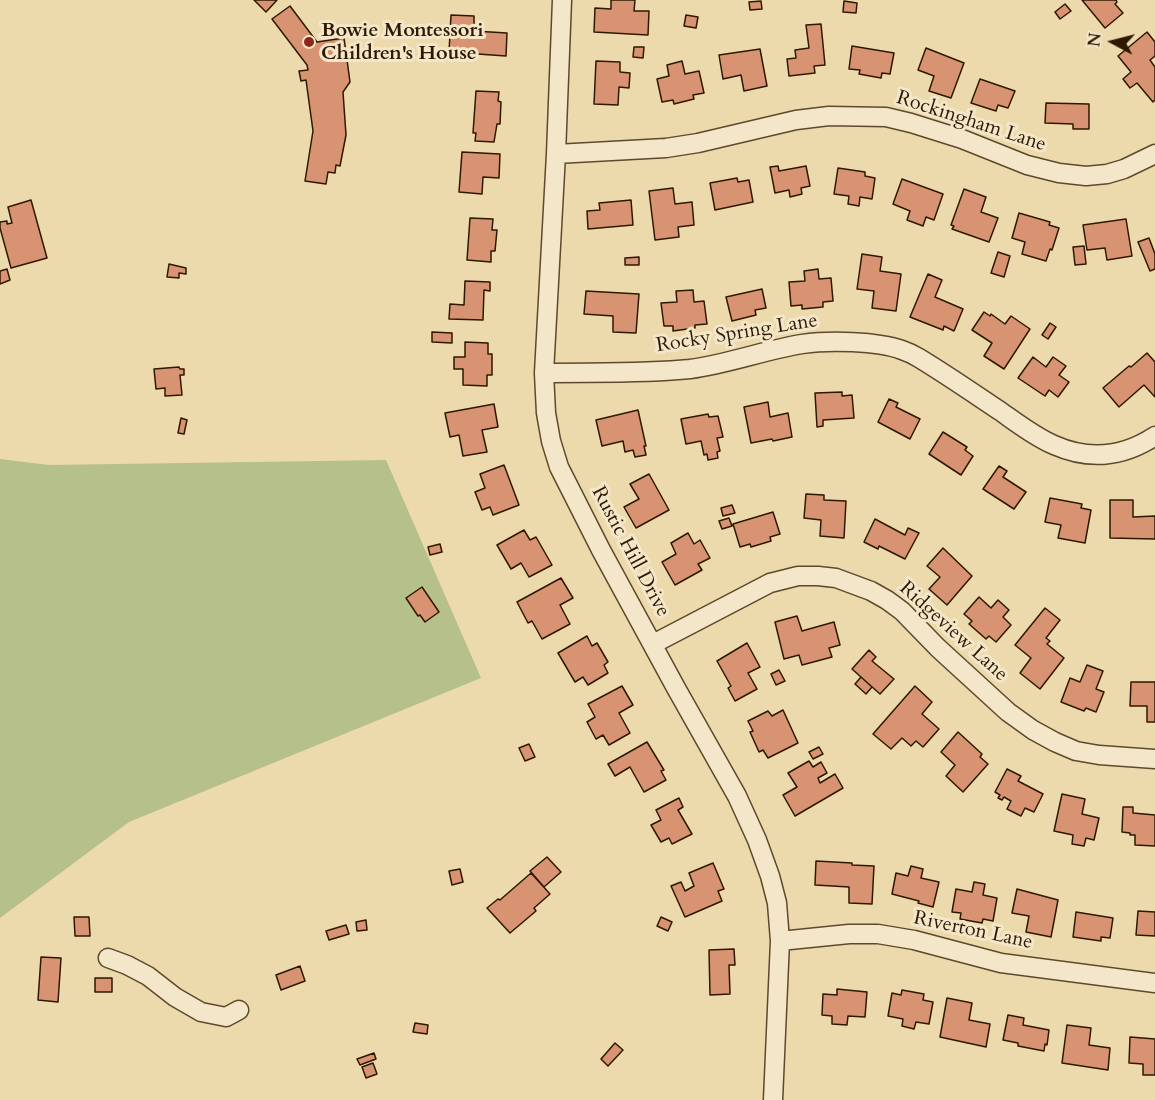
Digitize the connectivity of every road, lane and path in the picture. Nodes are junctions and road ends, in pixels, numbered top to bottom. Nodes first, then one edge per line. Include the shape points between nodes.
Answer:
1 (562, 0) edge
2 (556, 154) junction
3 (1155, 154) edge
4 (544, 373) junction
5 (1155, 436) edge
6 (653, 644) junction
7 (1155, 759) edge
8 (780, 941) junction
9 (108, 958) dead end
10 (1155, 983) edge
11 (239, 1010) dead end
12 (773, 1100) edge

1 - 2 street, Rustic Hill Drive
2 - 3 street, Rockingham Lane via 666,148 829,116 886,117 911,123 1059,173 1107,174
2 - 4 street, Rustic Hill Drive
4 - 5 street, Rocky Spring Lane via 692,368 801,344 856,343 895,348 919,358 1028,430 1065,449 1116,454 1141,446
4 - 6 street, Rustic Hill Drive via 551,441 560,467
6 - 7 street, Ridgeview Lane via 770,583 798,576 836,578 871,591 902,611 1008,712 1033,730 1076,751
6 - 8 street, Rustic Hill Drive via 757,840 777,903
8 - 10 street, Riverton Lane via 878,934 1001,963
8 - 12 street, Rustic Hill Drive
9 - 11 street via 148,976 201,1012 226,1017

